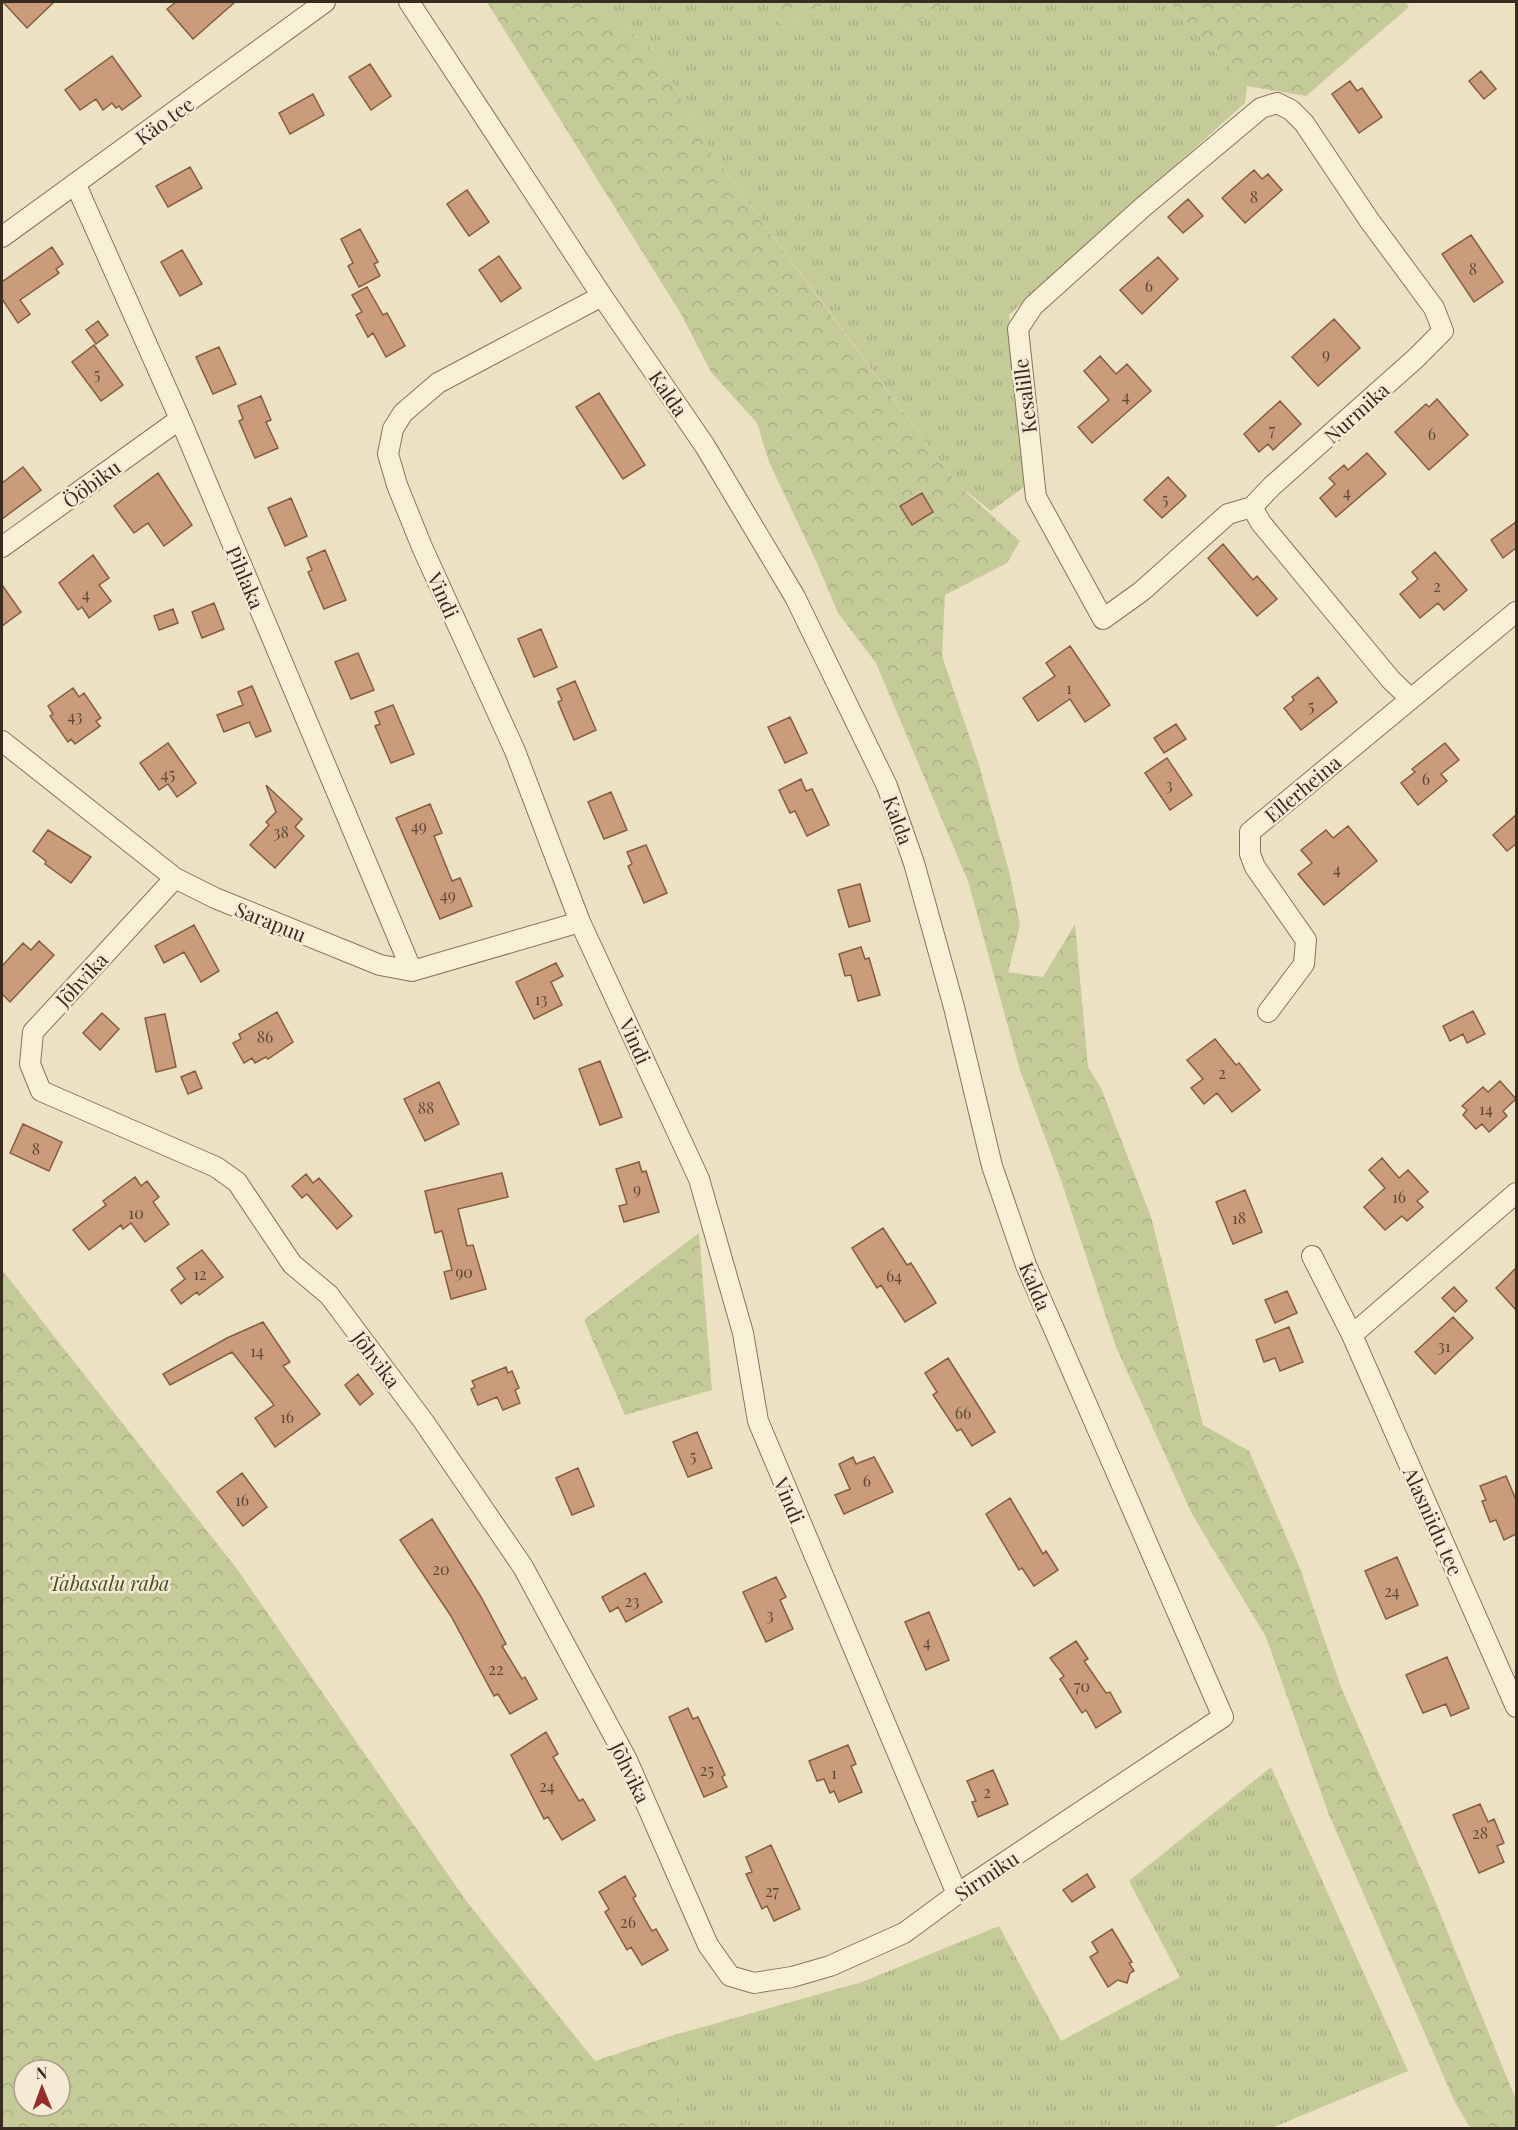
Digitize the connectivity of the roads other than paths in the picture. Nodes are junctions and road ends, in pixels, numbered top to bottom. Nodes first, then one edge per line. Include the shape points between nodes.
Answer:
1 (325, 2) edge
2 (409, 2) edge
3 (1291, 110) joint
4 (76, 185) junction
5 (2, 237) edge
6 (602, 296) junction
7 (180, 419) junction
8 (1252, 507) junction
9 (2, 547) edge
10 (1516, 612) edge
11 (1410, 698) junction
12 (2, 741) edge
13 (175, 878) junction
14 (580, 922) junction
15 (412, 971) junction
16 (1268, 1012) dead end
17 (1516, 1193) edge
18 (1312, 1256) dead end
19 (1352, 1335) junction
20 (1516, 1707) edge
21 (1223, 1717) joint
22 (957, 1894) junction
23 (730, 1976) joint

1 - 4 street, Käo tee
2 - 6 street, Kalda
3 - 8 street, Nurmika via 1434,308 1443,331
3 - 8 street, Kesalille via 1276,103 1261,108 1033,306 1018,329 1036,497 1103,620 1142,591 1228,514
4 - 5 street, Käo tee
4 - 7 street, Pihlaka
6 - 14 street, Vindi via 438,383 403,413 393,429 388,454 422,547 515,751
6 - 21 street, Kalda via 705,446 795,597 887,786 914,863 954,1007 992,1166 1026,1265
7 - 9 street, Ööbiku
7 - 15 street, Pihlaka
8 - 11 street via 1261,523
10 - 11 street, Ellerheina
11 - 16 street, Ellerheina via 1250,832 1250,854 1255,867 1306,940 1304,964
12 - 13 street, Sarapuu
13 - 15 street, Sarapuu via 380,965
13 - 23 street, Jõhvika via 33,1032 30,1064 41,1091 223,1172 237,1182 292,1264 329,1295 424,1422 523,1567 627,1760 708,1946
14 - 15 street, Sarapuu
14 - 22 street, Vindi via 699,1179 743,1333 758,1421
17 - 19 street
18 - 19 street, Alasniidu tee
19 - 20 street, Alasniidu tee
21 - 22 street, Sirmiku
22 - 23 street, Sirmiku via 904,1934 830,1966 754,1983

